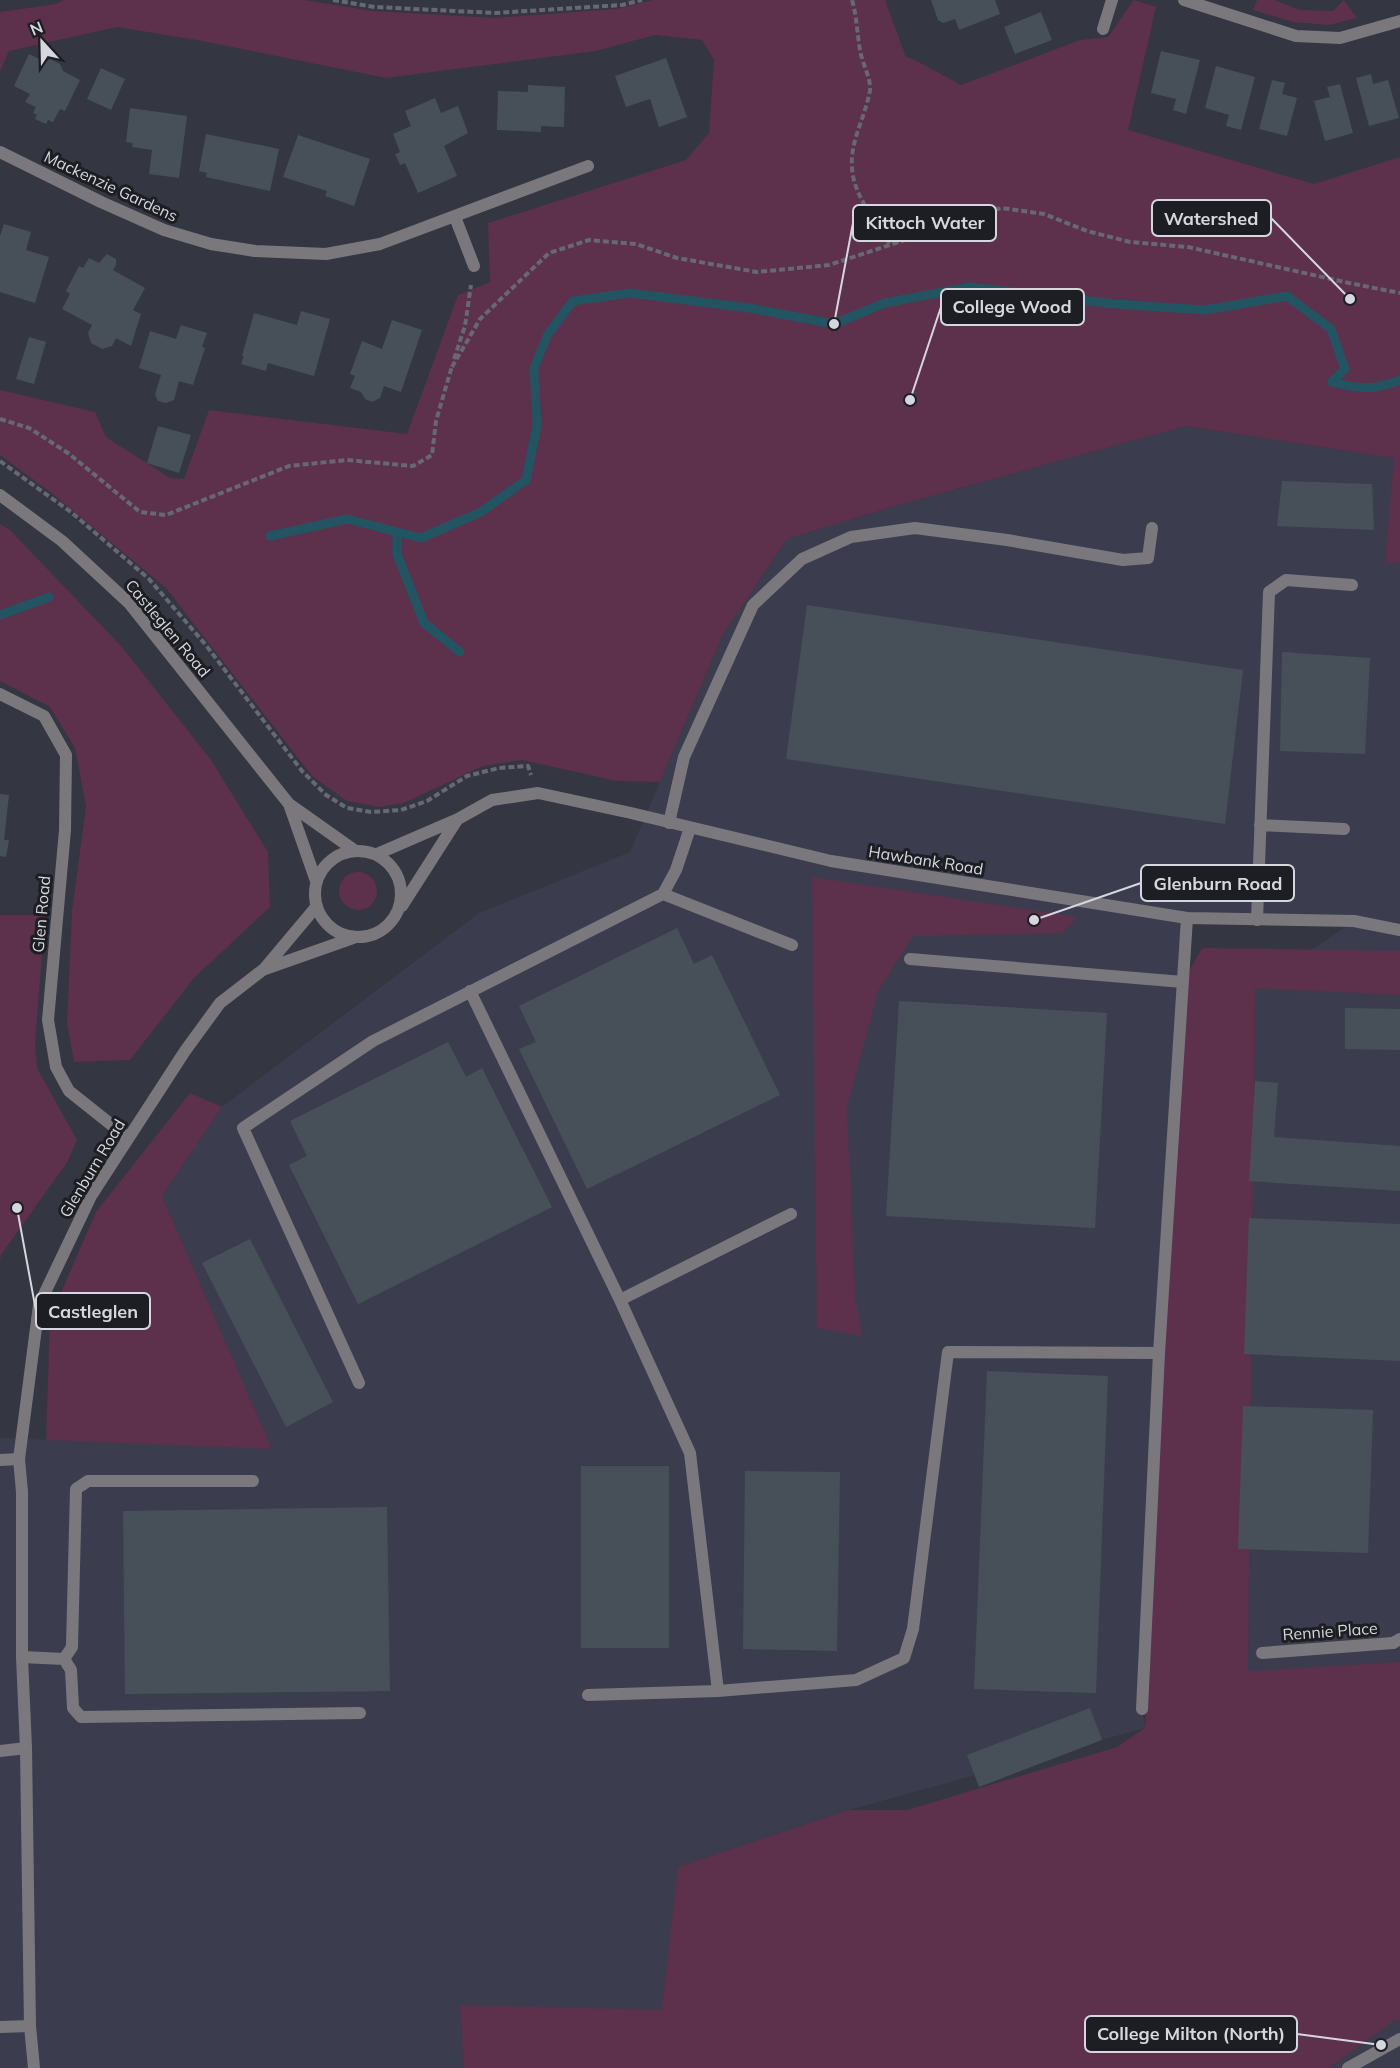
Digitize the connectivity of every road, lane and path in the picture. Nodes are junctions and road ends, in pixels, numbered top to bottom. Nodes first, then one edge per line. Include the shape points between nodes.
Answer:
1 (333, 0) edge
2 (642, 0) edge
3 (852, 0) edge
4 (1112, 0) edge
5 (1184, 0) edge
6 (1400, 21) edge
7 (1103, 29) dead end
8 (0, 152) edge
9 (588, 166) dead end
10 (455, 217) junction
11 (890, 245) junction
12 (474, 266) joint
13 (1400, 292) edge
14 (452, 367) junction
15 (0, 419) edge
16 (0, 461) edge
17 (0, 495) edge
18 (1152, 528) dead end
19 (1352, 585) dead end
20 (0, 694) edge
21 (538, 793) junction
22 (289, 804) junction
23 (458, 819) junction
24 (669, 823) junction
25 (1260, 825) junction
26 (690, 828) junction
27 (1344, 829) dead end
28 (354, 850) junction
29 (376, 854) junction
30 (316, 881) junction
31 (663, 894) junction
32 (316, 907) junction
33 (399, 910) junction
34 (1188, 918) junction
35 (1257, 920) junction
36 (1400, 930) edge
37 (353, 938) junction
38 (792, 945) dead end
39 (910, 959) dead end
40 (264, 969) junction
41 (1183, 982) junction
42 (470, 991) junction
43 (128, 1138) junction
44 (791, 1214) dead end
45 (620, 1299) junction
46 (1159, 1353) junction
47 (358, 1383) dead end
48 (19, 1459) junction
49 (0, 1460) edge
50 (253, 1481) dead end
51 (1396, 1641) edge
52 (1262, 1653) dead end
53 (22, 1658) junction
54 (64, 1659) junction
55 (718, 1691) junction
56 (588, 1695) dead end
57 (1142, 1709) dead end
58 (360, 1713) dead end
59 (26, 1748) junction
60 (0, 1751) edge
61 (30, 2026) junction
62 (0, 2027) edge
63 (1400, 2039) edge
64 (34, 2068) edge
65 (1348, 2068) edge

1 - 2 path via 375,7 495,13 622,5
3 - 11 path via 870,89 851,161 853,178
4 - 7 street
5 - 6 street via 1296,36 1340,38
8 - 10 street, Mackenzie Gardens via 164,230 211,244 255,251 326,254 380,244
9 - 10 street, Mackenzie Gardens
10 - 12 street
11 - 13 path via 964,217 1002,208 1044,214 1086,231 1130,242 1188,247
11 - 14 path via 829,265 758,272 676,258 636,244 589,240 549,253 480,319
12 - 14 path via 465,326
14 - 15 path via 436,421 432,455 413,466 347,460 289,466 166,515 140,512 68,453 29,428
16 - 21 path via 71,512 149,579 205,644 303,771 326,795 347,808 370,812 401,810 427,801 467,776 499,768 528,766
17 - 22 street, Castleglen Road via 62,541 129,603
18 - 24 street via 1148,558 1124,560 915,528 850,537 802,559 753,605 684,757
19 - 25 street via 1286,580 1269,592
20 - 43 street, Glen Road via 44,716 66,755 65,830 48,1020 56,1067 69,1091
21 - 23 street, Hawbank Road via 492,800
21 - 24 street, Hawbank Road
22 - 28 street, Castleglen Road
22 - 30 street, Castleglen Road
23 - 29 street, Hawbank Road
23 - 33 street, Hawbank Road
24 - 26 street, Hawbank Road
25 - 27 street
25 - 35 street
26 - 31 street
26 - 34 street, Hawbank Road via 831,861
28 - 29 street
28 - 30 street via 330,860
29 - 33 street via 394,868 402,889
30 - 32 street
31 - 38 street
31 - 42 street
32 - 37 street via 330,928
32 - 40 street, Glenburn Road
33 - 37 street via 388,926 372,936
34 - 35 street, Hawbank Road
34 - 41 street
35 - 36 street, Hawbank Road via 1354,921
37 - 40 street, Glenburn Road
39 - 41 street
40 - 43 street, Glenburn Road via 220,1003
41 - 46 street
42 - 45 street
42 - 47 street via 373,1041 243,1128
43 - 48 street, Glenburn Road via 91,1196 39,1305
44 - 45 street
45 - 55 street via 690,1453
46 - 55 street via 948,1352 913,1629 904,1658 856,1680
46 - 57 street
48 - 49 street
48 - 53 street, Glenburn Road
50 - 54 street via 88,1481 76,1489 72,1647
51 - 52 street, Rennie Place
53 - 54 street
53 - 59 street, Glenburn Road
54 - 58 street via 71,1670 73,1708 81,1717
55 - 56 street
59 - 60 street
59 - 61 street, Glenburn Road
61 - 62 street
61 - 64 street, Glenburn Road
63 - 65 street

